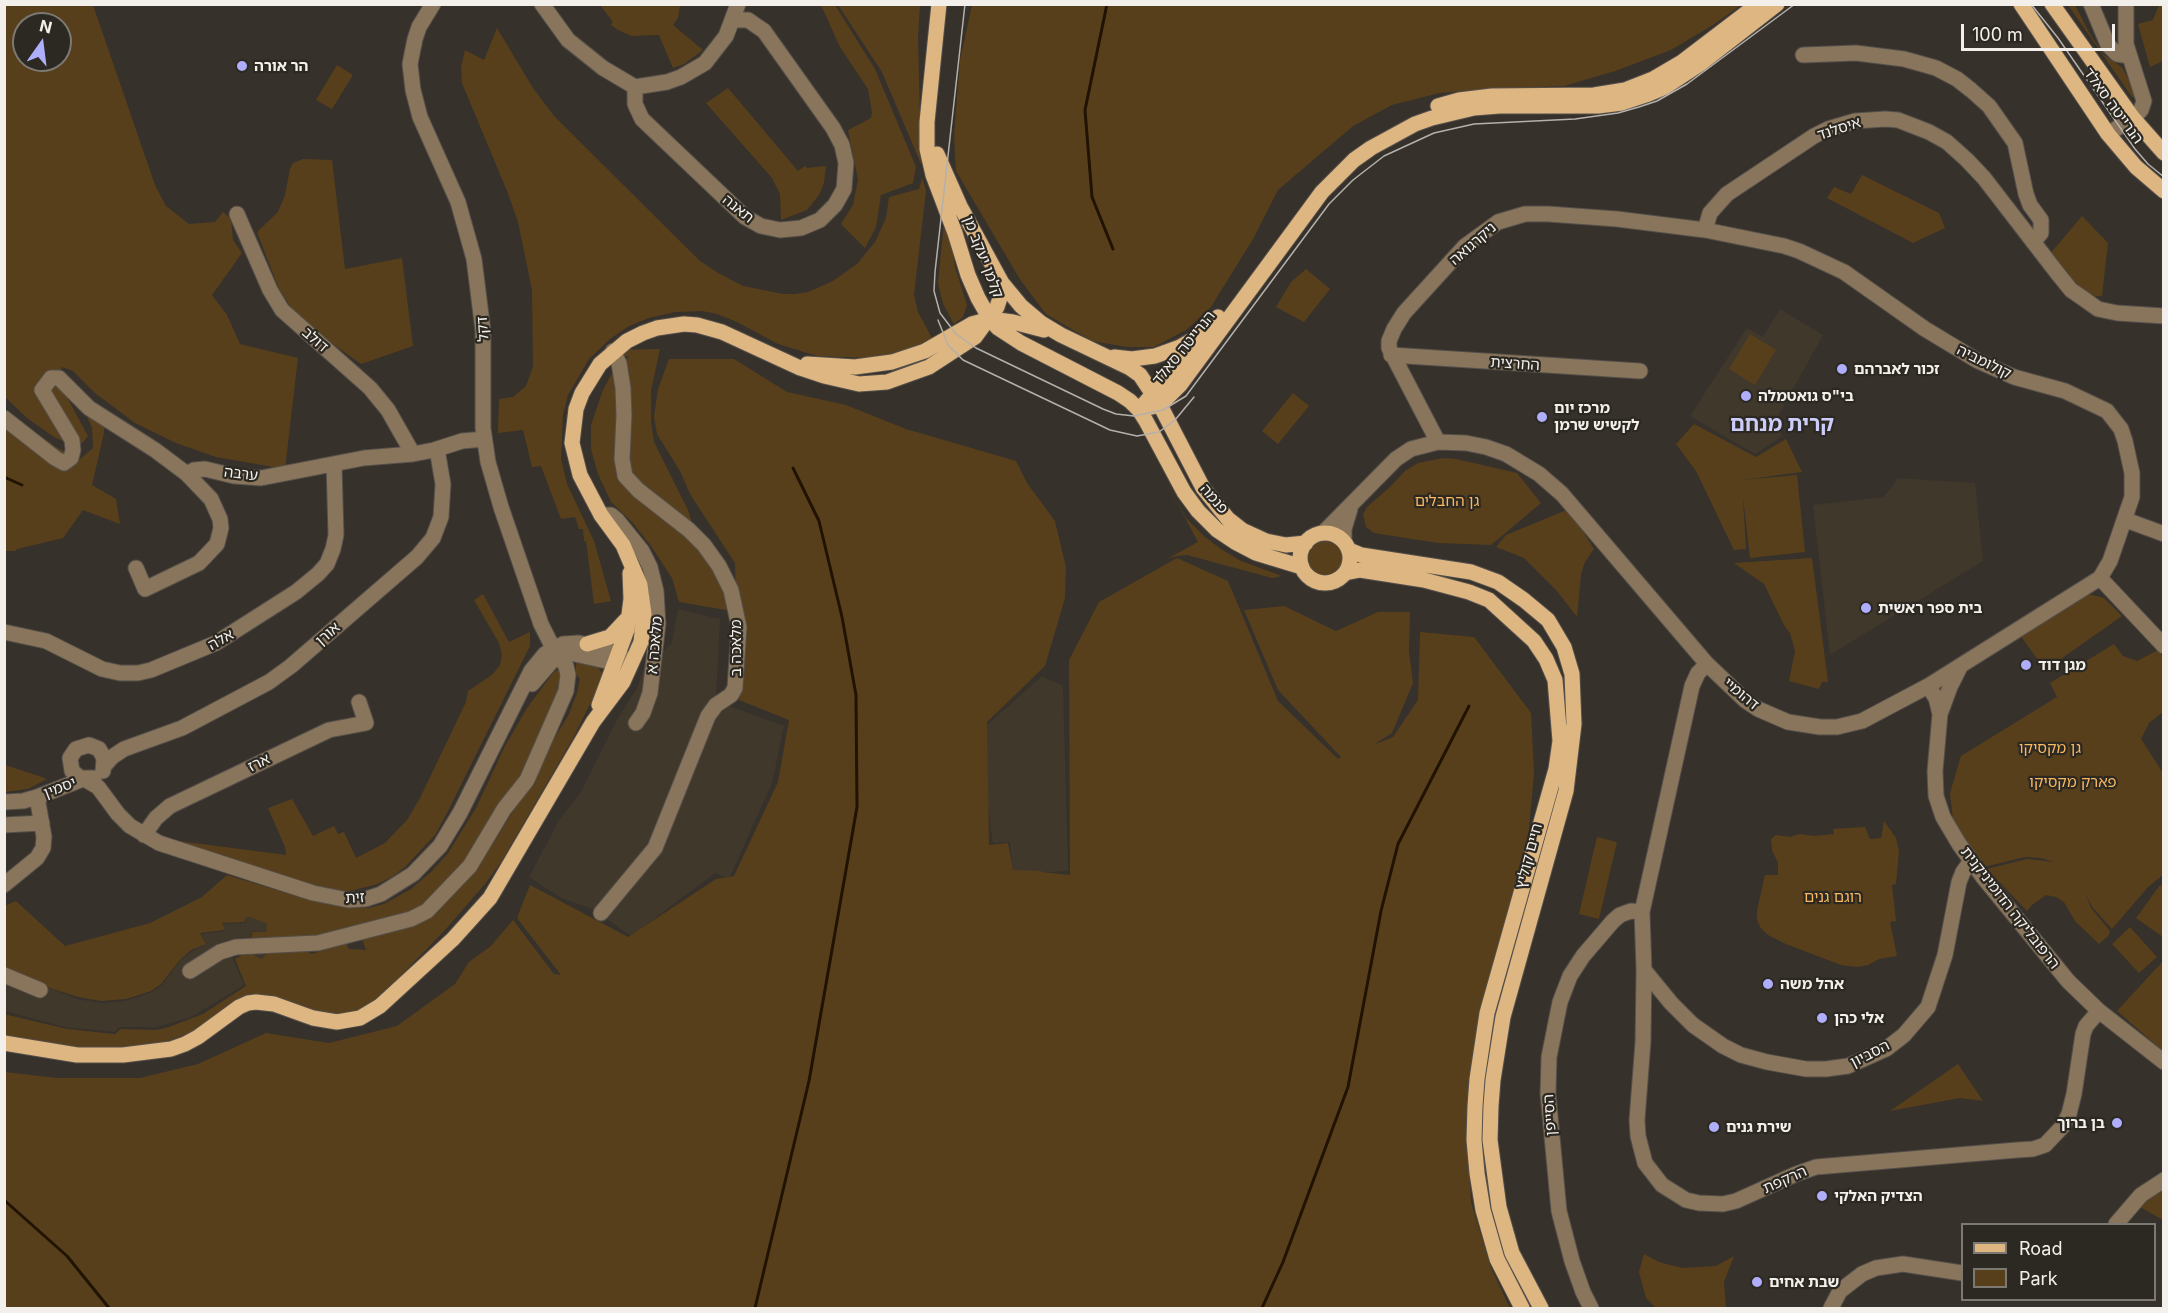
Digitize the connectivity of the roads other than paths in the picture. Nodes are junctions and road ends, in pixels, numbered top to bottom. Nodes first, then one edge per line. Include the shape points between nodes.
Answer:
1 (433, 4) edge
2 (542, 4) edge
3 (738, 4) edge
4 (939, 4) edge
5 (1758, 4) edge
6 (1777, 4) edge
7 (2021, 4) edge
8 (2052, 4) edge
9 (2091, 4) edge
10 (2126, 4) edge
11 (733, 20) junction
12 (1803, 55) dead end
13 (2129, 56) junction
14 (635, 87) junction
15 (928, 105) junction
16 (2133, 118) junction
17 (2108, 134) junction
18 (2163, 153) edge
19 (2163, 190) edge
20 (237, 214) dead end
21 (1705, 230) junction
22 (2033, 242) junction
23 (1004, 286) junction
24 (2163, 316) edge
25 (990, 319) junction
26 (1215, 322) junction
27 (1061, 335) junction
28 (613, 351) junction
29 (1098, 353) junction
30 (1391, 355) junction
31 (1640, 371) dead end
32 (1156, 399) junction
33 (1139, 410) junction
34 (4, 418) edge
35 (484, 439) junction
36 (1438, 442) junction
37 (437, 449) junction
38 (413, 454) junction
39 (334, 464) junction
40 (187, 474) junction
41 (1352, 504) junction
42 (602, 515) junction
43 (2126, 520) junction
44 (1323, 533) junction
45 (2163, 534) edge
46 (1306, 543) junction
47 (1347, 546) junction
48 (630, 560) junction
49 (1302, 567) junction
50 (136, 568) dead end
51 (1345, 573) junction
52 (2100, 578) junction
53 (629, 615) junction
54 (4, 632) edge
55 (587, 644) junction
56 (2163, 646) edge
57 (556, 652) junction
58 (617, 659) junction
59 (632, 664) junction
60 (1707, 664) junction
61 (1962, 664) junction
62 (1928, 686) junction
63 (359, 702) dead end
64 (1940, 714) junction
65 (593, 722) junction
66 (636, 723) dead end
67 (97, 747) junction
68 (126, 748) junction
69 (70, 766) junction
70 (104, 768) junction
71 (85, 779) junction
72 (37, 797) junction
73 (108, 800) junction
74 (4, 802) edge
75 (42, 823) junction
76 (4, 825) edge
77 (144, 835) junction
78 (1971, 861) junction
79 (4, 885) edge
80 (1642, 912) junction
81 (601, 913) dead end
82 (1642, 931) junction
83 (1604, 932) junction
84 (1644, 970) junction
85 (190, 972) dead end
86 (4, 975) edge
87 (40, 990) dead end
88 (2099, 1011) junction
89 (4, 1043) edge
90 (2163, 1062) edge
91 (2163, 1180) edge
92 (2117, 1223) edge
93 (1961, 1273) edge
94 (1522, 1308) edge
95 (1541, 1308) edge
96 (1591, 1308) edge
97 (1831, 1308) edge

1 - 35 street, דקל via 415,39 411,77 420,117 458,202 474,259 483,330
2 - 14 street via 573,44
3 - 11 street
4 - 15 main road, קלמן יעקב מן
5 - 26 main road, הנרייטה סאלד via 1682,62 1625,90 1594,95 1524,94 1459,100 1380,131 1353,148 1323,177
6 - 32 main road, הנרייטה סאלד via 1701,64 1646,95 1598,106 1464,110 1415,124 1371,148 1322,192 1180,385
7 - 17 main road, הנרייטה סאלד
8 - 16 main road, הנרייטה סאלד
9 - 13 street via 2108,45 2117,54
10 - 13 street
11 - 14 street via 720,45 695,70 667,82
11 - 14 street, תאנה via 748,20 764,31 838,136 846,163 846,180 835,205 820,220 801,228 780,230 745,217 642,120 635,104
12 - 22 street via 1856,53 1904,58 1936,68 1971,90 1989,106 2015,143 2026,194 2041,220 2041,233
13 - 16 street via 2145,98
15 - 23 main road, קלמן יעקב מן via 934,148 941,166
15 - 25 main road, קלמן יעקב מן via 929,161 968,274
16 - 17 street
16 - 18 main road, הנרייטה סאלד
17 - 19 main road, הנרייטה סאלד via 2136,167
20 - 38 street, דולב via 282,310 370,388 388,410
21 - 22 street, איסלנד via 1710,213 1727,194 1814,136 1855,121 1885,118 1912,124 1947,142 1984,178
21 - 30 street, ניקרגואה via 1548,214 1525,214 1498,222 1465,246 1404,314 1389,340
21 - 43 street, קולומביה via 1784,246 1825,262 1978,361 2014,377 2065,391 2107,411 2121,429 2132,473 2132,497
22 - 24 street, איסלנד via 2071,290 2098,309
23 - 25 main road
23 - 27 main road, קלמן יעקב מן via 1031,315
25 - 27 main road via 1013,321
25 - 28 main road via 972,324 914,356 855,367 778,358 722,332 684,324 643,333
25 - 33 main road, קלמן יעקב מן via 1008,336 1122,396
26 - 29 main road via 1191,341 1162,354 1132,358
26 - 32 main road, הנרייטה סאלד
27 - 29 main road, קלמן יעקב מן
28 - 42 main road via 586,385 573,426 572,443 580,475
28 - 81 street, מלאכה ב via 622,388 621,459 625,476 704,545 731,590 739,627 735,688 708,716 655,848
29 - 32 main road, קלמן יעקב מן via 1137,372
30 - 31 street, החרצית
30 - 36 street
32 - 33 main road, הנרייטה סאלד
32 - 46 main road, פנמה via 1203,488 1222,514 1242,530 1266,541
33 - 49 main road, פנמה via 1183,490 1207,521 1246,548
34 - 40 street via 64,463 71,458 72,440 42,390 51,378 59,378 89,408
35 - 37 street, ערבה
35 - 57 street, דקל via 501,507 541,624
36 - 41 street via 1404,453
36 - 60 street, דהומיי via 1486,447 1539,474 1562,494
37 - 38 street, ערבה
37 - 68 street, אורן via 443,484 441,517 433,538 417,557 274,678 182,728
38 - 39 street, ערבה
39 - 40 street, ערבה via 256,478 205,469
39 - 54 street, אלה via 336,535 327,564 296,592 220,642 158,667 126,674 102,669 46,641
40 - 50 street, ערבה via 217,509 221,528 217,544 199,563 145,589
41 - 44 street
41 - 47 street via 1345,527
42 - 48 main road
42 - 66 street, מלאכה א via 611,515 636,543 650,567 656,591 658,624 650,693
43 - 45 street
43 - 52 street, קולומביה
44 - 46 main road
44 - 47 main road via 1335,535
46 - 49 main road
47 - 51 main road via 1350,564
47 - 95 main road, חיים קוליץ via 1358,554 1471,572 1498,582 1548,620 1564,647 1572,674 1574,724 1566,791 1503,1017 1491,1106 1491,1150 1499,1207 1512,1253
48 - 53 main road
48 - 59 main road via 645,614 641,642
49 - 51 main road via 1312,579 1323,582
51 - 94 main road, חיים קוליץ via 1360,570 1424,580 1489,600 1534,641 1555,680 1560,741 1556,769 1487,1013 1476,1097 1474,1140 1483,1210 1497,1259
52 - 56 street
52 - 61 street, דהומיי
53 - 55 main road via 610,637
53 - 58 main road
55 - 57 street via 571,643
55 - 58 street
57 - 58 street
57 - 77 street, זית via 519,697 440,846 413,874 381,894 348,900 313,893
57 - 85 street, דקל via 568,671 566,690 526,780 470,866 426,910 411,919 318,943 236,947 220,952
58 - 59 street
58 - 65 main road
59 - 65 main road
60 - 62 street, דהומיי via 1758,709 1788,722 1810,726 1837,727 1862,721
60 - 80 street via 1692,686
61 - 62 street, דהומיי
61 - 64 street, הרפובליקה הדומיניקנית
62 - 64 street, הרפובליקה הדומיניקנית
63 - 77 street, ארז via 366,723 329,730 170,806
64 - 78 street, הרפובליקה הדומיניקנית via 1936,796 1946,822
65 - 89 main road via 490,898 453,939 373,1011 337,1022 256,1002 239,1006 185,1044 123,1055 77,1055
67 - 68 street, אורן
67 - 69 street via 78,747 71,755
67 - 70 street via 104,756
68 - 70 street, אורן
69 - 71 street
69 - 72 street, יסמין via 59,783
70 - 71 street via 96,777
70 - 73 street via 103,786
71 - 72 street, יסמין
71 - 73 street, זית via 98,786
72 - 74 street, יסמין
72 - 75 street
73 - 77 street, זית via 124,820
75 - 76 street
75 - 79 street via 41,853
78 - 84 street, הסביון via 1959,882 1945,956 1928,1007 1886,1049 1848,1066 1806,1069 1742,1055 1693,1025
78 - 88 street, הרפובליקה הדומיניקנית via 2068,981
80 - 82 street, הרקפת
80 - 83 street, הסייפן via 1620,915
82 - 83 street via 1622,922
82 - 84 street, הרקפת
83 - 96 street, הסייפן via 1582,956 1566,985 1551,1040 1548,1072 1559,1211 1572,1261
84 - 88 street, הרקפת via 1637,1120 1640,1151 1651,1174 1662,1185 1699,1203 1736,1201 1816,1167 2017,1150 2045,1144 2069,1114 2083,1034
86 - 87 street
88 - 90 street, הרפובליקה הדומיניקנית
91 - 92 street via 2141,1195
93 - 97 street via 1904,1264 1876,1269 1840,1291

